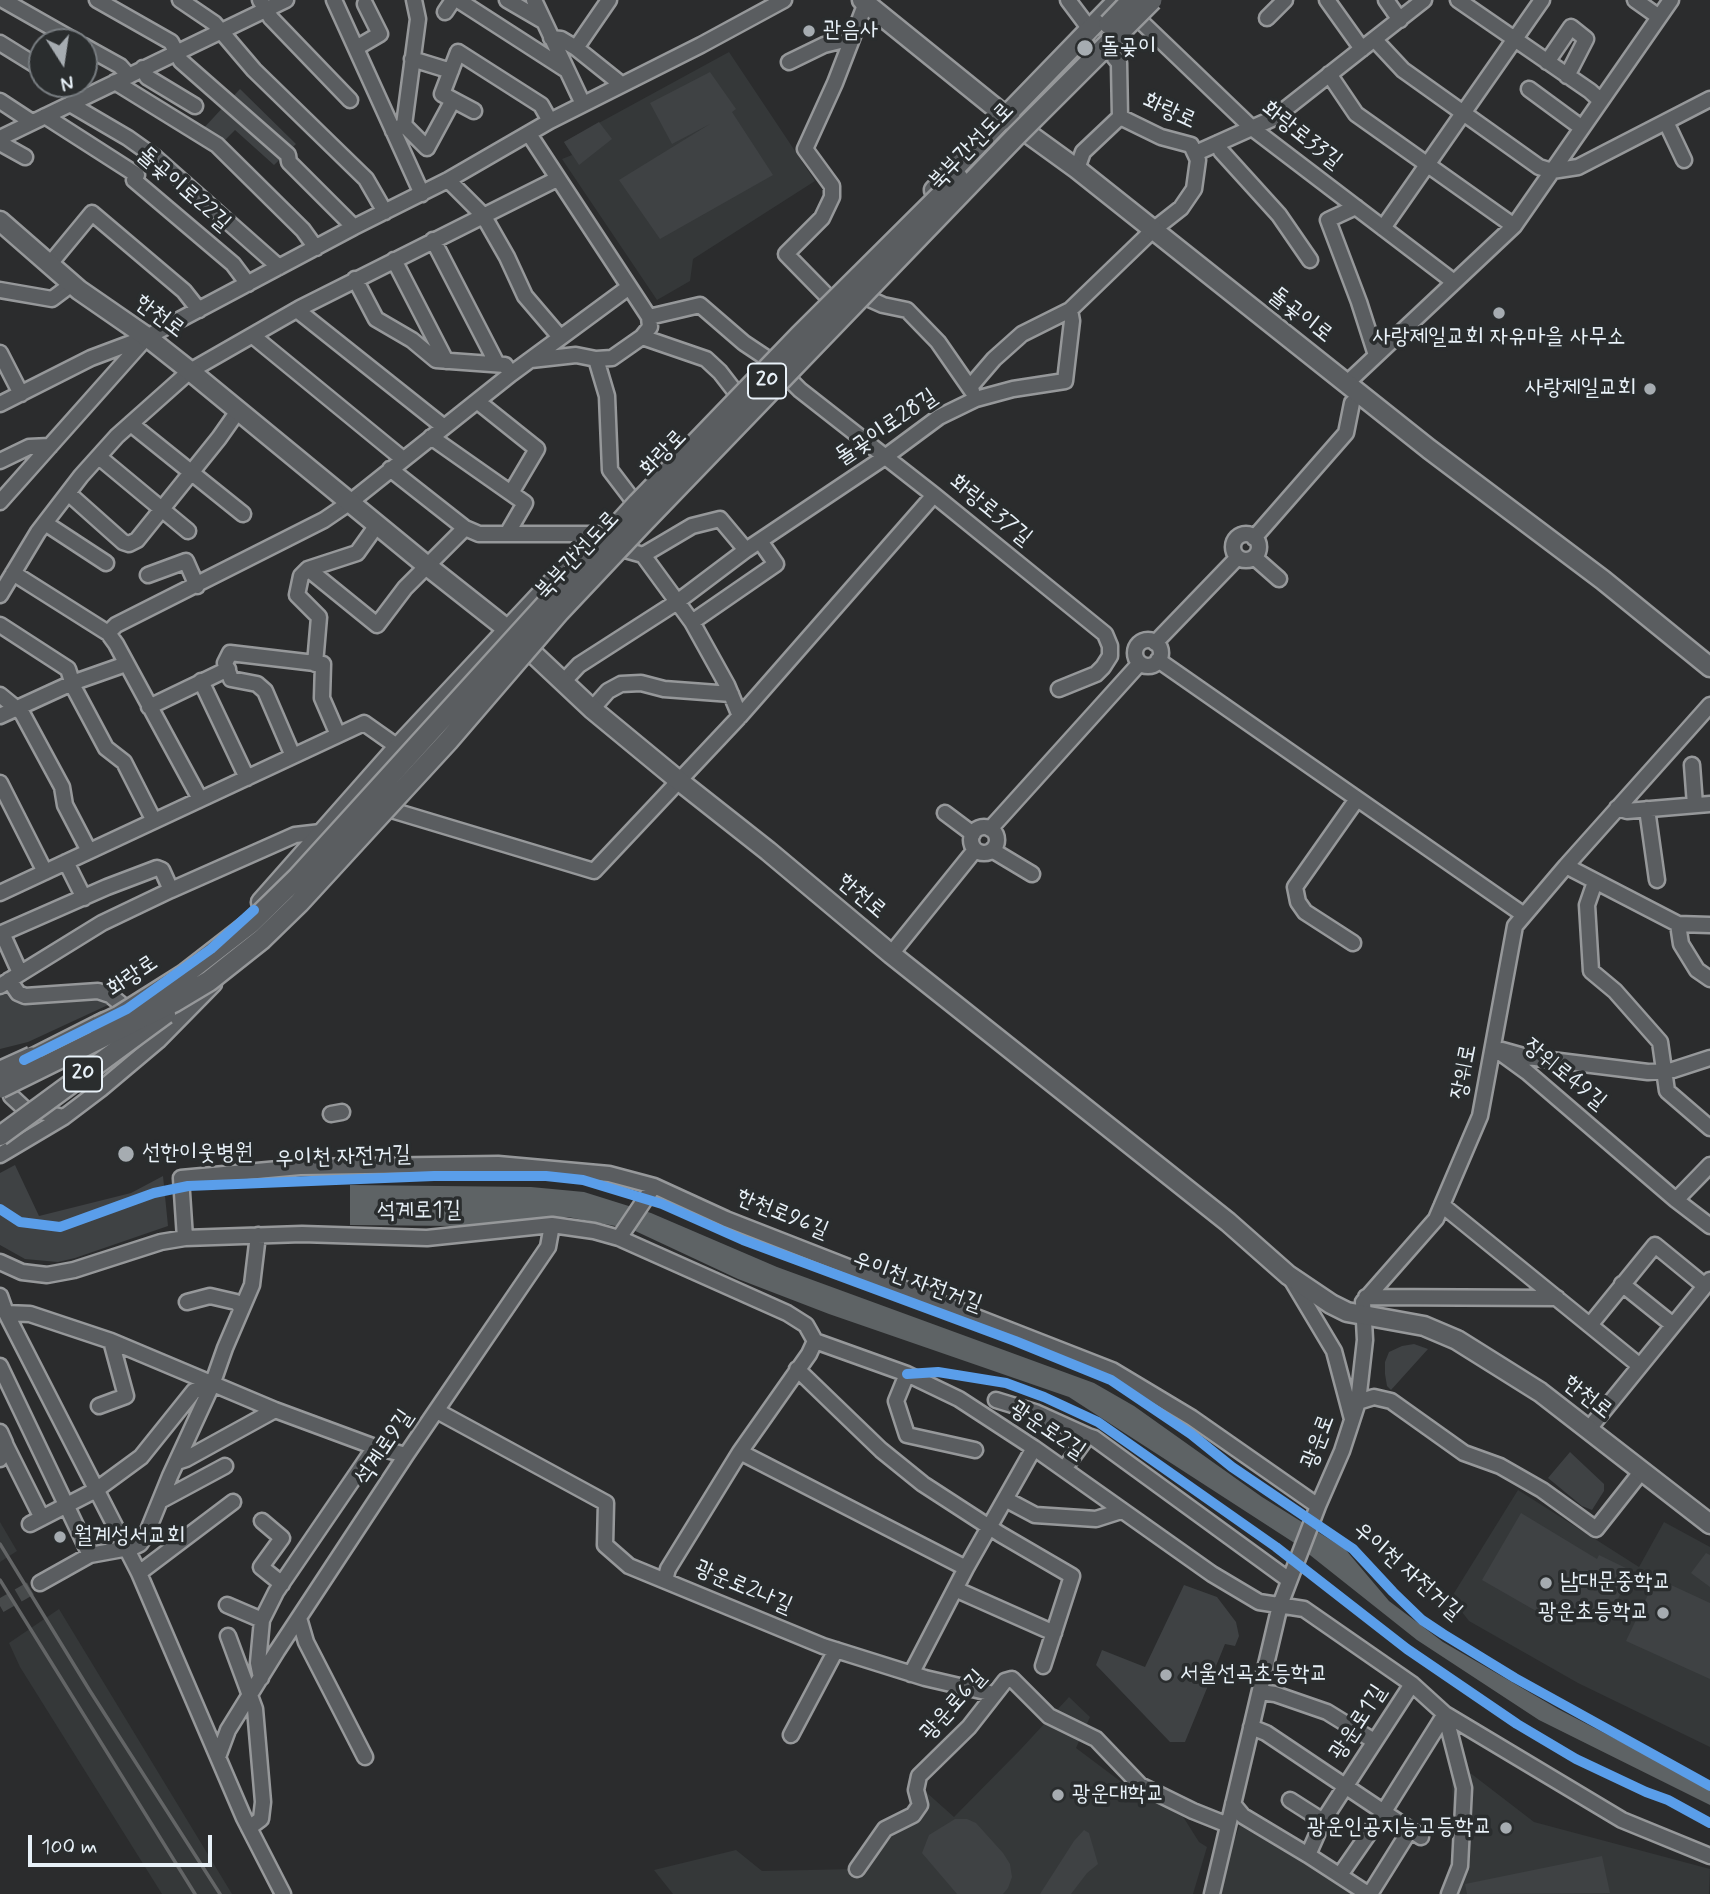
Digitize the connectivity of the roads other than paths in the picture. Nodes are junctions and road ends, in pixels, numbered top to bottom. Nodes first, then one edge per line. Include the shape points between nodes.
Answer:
1 (3, 0) edge
2 (97, 0) edge
3 (180, 0) edge
4 (286, 0) edge
5 (334, 0) edge
6 (414, 0) edge
7 (458, 0) edge
8 (507, 0) edge
9 (534, 0) edge
10 (784, 0) edge
11 (1068, 0) edge
12 (1118, 0) edge
13 (1152, 0) edge
14 (1285, 0) edge
15 (1327, 0) edge
16 (1386, 0) edge
17 (1424, 0) edge
18 (1458, 0) edge
19 (1542, 0) edge
20 (1635, 0) edge
21 (1671, 0) edge
22 (612, 1) edge
23 (865, 1) edge
24 (365, 4) dead end
25 (1136, 4) edge
26 (263, 5) edge
27 (1659, 17) junction
28 (1266, 18) dead end
29 (1401, 20) junction
30 (543, 21) junction
31 (52, 28) edge
32 (1089, 29) junction
33 (221, 31) junction
34 (551, 38) junction
35 (852, 38) junction
36 (1375, 40) junction
37 (1514, 40) junction
38 (1102, 42) junction
39 (0, 43) edge
40 (356, 48) junction
41 (576, 48) junction
42 (1362, 49) junction
43 (176, 53) junction
44 (98, 54) edge
45 (412, 59) junction
46 (28, 60) edge
47 (789, 62) dead end
48 (1547, 62) junction
49 (143, 68) junction
50 (565, 69) junction
51 (450, 71) junction
52 (1329, 74) junction
53 (1567, 76) junction
54 (122, 79) junction
55 (1038, 81) junction
56 (621, 84) junction
57 (1529, 89) dead end
58 (98, 91) edge
59 (1052, 93) junction
60 (83, 98) edge
61 (1710, 99) edge
62 (350, 100) dead end
63 (453, 100) junction
64 (1601, 101) junction
65 (0, 102) edge
66 (70, 104) junction
67 (583, 104) junction
68 (195, 106) dead end
69 (474, 111) dead end
70 (1463, 114) junction
71 (1005, 115) junction
72 (1120, 117) junction
73 (38, 119) junction
74 (550, 121) junction
75 (1666, 122) junction
76 (1020, 127) junction
77 (399, 128) junction
78 (1252, 128) junction
79 (1582, 128) junction
80 (529, 134) junction
81 (0, 138) edge
82 (0, 143) edge
83 (1218, 143) junction
84 (1196, 153) junction
85 (150, 154) junction
86 (25, 158) dead end
87 (1684, 160) dead end
88 (1427, 166) junction
89 (1077, 169) junction
90 (1552, 171) junction
91 (137, 175) junction
92 (556, 178) junction
93 (449, 180) junction
94 (422, 194) junction
95 (1356, 207) junction
96 (386, 212) junction
97 (483, 215) junction
98 (0, 221) edge
99 (1514, 226) junction
100 (354, 227) junction
101 (1383, 228) junction
102 (1153, 230) junction
103 (433, 240) junction
104 (316, 248) junction
105 (394, 260) junction
106 (1310, 260) dead end
107 (49, 265) junction
108 (279, 267) junction
109 (355, 279) junction
110 (1454, 282) junction
111 (72, 284) junction
112 (248, 284) junction
113 (629, 286) junction
114 (0, 290) edge
115 (853, 291) junction
116 (830, 299) junction
117 (199, 310) junction
118 (297, 310) junction
119 (1070, 310) junction
120 (649, 317) junction
121 (253, 336) junction
122 (147, 337) junction
123 (560, 337) junction
124 (642, 337) junction
125 (0, 353) edge
126 (1376, 355) junction
127 (596, 359) junction
128 (530, 360) junction
129 (446, 361) junction
130 (497, 364) junction
131 (775, 365) junction
132 (191, 371) junction
133 (512, 374) junction
134 (1347, 383) junction
135 (973, 393) junction
136 (21, 394) junction
137 (737, 394) junction
138 (477, 401) junction
139 (0, 404) edge
140 (1352, 404) dead end
141 (237, 411) junction
142 (131, 424) junction
143 (443, 427) junction
144 (431, 437) junction
145 (50, 446) junction
146 (99, 457) junction
147 (885, 457) junction
148 (403, 459) junction
149 (0, 461) edge
150 (390, 469) junction
151 (191, 473) junction
152 (68, 493) junction
153 (511, 493) junction
154 (934, 495) junction
155 (632, 499) junction
156 (0, 502) edge
157 (349, 503) junction
158 (162, 509) junction
159 (243, 514) dead end
160 (45, 523) junction
161 (377, 525) junction
162 (465, 528) junction
163 (188, 531) dead end
164 (507, 534) junction
165 (1254, 538) junction
166 (604, 540) junction
167 (760, 541) junction
168 (746, 550) junction
169 (643, 555) junction
170 (1238, 557) junction
171 (1254, 557) junction
172 (106, 564) dead end
173 (426, 565) junction
174 (308, 569) junction
175 (13, 573) junction
176 (148, 575) dead end
177 (1279, 579) dead end
178 (197, 586) junction
179 (542, 592) junction
180 (0, 595) edge
181 (677, 602) junction
182 (559, 605) junction
183 (692, 622) junction
184 (0, 625) edge
185 (507, 629) junction
186 (108, 634) junction
187 (524, 643) junction
188 (1155, 643) junction
189 (1158, 660) junction
190 (1140, 663) junction
191 (126, 664) junction
192 (315, 664) junction
193 (1710, 667) edge
194 (228, 669) junction
195 (201, 681) junction
196 (564, 681) junction
197 (72, 683) junction
198 (1059, 689) dead end
199 (731, 694) junction
200 (0, 695) edge
201 (1710, 705) edge
202 (149, 707) junction
203 (17, 708) junction
204 (592, 709) junction
205 (0, 716) edge
206 (740, 716) junction
207 (338, 735) junction
208 (398, 747) junction
209 (293, 756) junction
210 (1692, 765) dead end
211 (247, 778) junction
212 (678, 780) junction
213 (0, 783) edge
214 (355, 795) junction
215 (200, 799) junction
216 (1357, 799) junction
217 (1702, 804) edge
218 (381, 807) junction
219 (1617, 808) junction
220 (1647, 809) junction
221 (944, 813) dead end
222 (154, 821) junction
223 (990, 829) junction
224 (321, 832) junction
225 (973, 834) junction
226 (975, 850) junction
227 (992, 850) junction
228 (89, 851) junction
229 (66, 862) junction
230 (1566, 866) junction
231 (45, 872) junction
232 (1032, 874) dead end
233 (1657, 880) dead end
234 (1595, 882) junction
235 (2, 888) edge
236 (171, 890) junction
237 (84, 898) junction
238 (254, 910) junction
239 (1524, 915) junction
240 (281, 916) junction
241 (1678, 924) junction
242 (1710, 925) edge
243 (1, 933) edge
244 (1353, 943) dead end
245 (891, 954) junction
246 (1710, 979) edge
247 (10, 980) edge
248 (127, 1009) junction
249 (160, 1013) junction
250 (1494, 1048) junction
251 (1710, 1058) edge
252 (24, 1060) junction
253 (1663, 1070) junction
254 (1, 1074) edge
255 (64, 1117) junction
256 (0, 1124) edge
257 (1710, 1128) edge
258 (0, 1136) edge
259 (0, 1155) edge
260 (1710, 1165) edge
261 (653, 1188) junction
262 (1676, 1200) junction
263 (1442, 1205) junction
264 (552, 1225) junction
265 (1710, 1226) edge
266 (622, 1233) junction
267 (258, 1235) junction
268 (185, 1238) junction
269 (0, 1262) edge
270 (1288, 1275) junction
271 (1707, 1283) edge
272 (1622, 1284) junction
273 (0, 1296) edge
274 (1366, 1297) junction
275 (1557, 1298) junction
276 (187, 1302) dead end
277 (242, 1308) junction
278 (6, 1313) junction
279 (1363, 1315) junction
280 (1590, 1325) junction
281 (1673, 1325) junction
282 (111, 1341) junction
283 (815, 1342) junction
284 (0, 1366) edge
285 (1640, 1366) junction
286 (797, 1369) junction
287 (907, 1374) junction
288 (212, 1385) junction
289 (996, 1400) dead end
290 (1358, 1402) junction
291 (99, 1406) dead end
292 (275, 1410) junction
293 (437, 1411) junction
294 (1352, 1422) junction
295 (1588, 1430) junction
296 (1088, 1436) junction
297 (2, 1438) edge
298 (375, 1447) junction
299 (1034, 1448) junction
300 (975, 1450) dead end
301 (740, 1452) junction
302 (406, 1455) junction
303 (0, 1459) edge
304 (177, 1462) junction
305 (225, 1466) dead end
306 (1064, 1469) junction
307 (1641, 1472) junction
308 (96, 1490) junction
309 (1005, 1499) junction
310 (160, 1501) junction
311 (233, 1502) dead end
312 (66, 1506) junction
313 (1316, 1510) junction
314 (1121, 1511) junction
315 (262, 1521) dead end
316 (1710, 1524) edge
317 (989, 1527) junction
318 (127, 1550) junction
319 (90, 1555) junction
320 (966, 1568) junction
321 (139, 1573) junction
322 (1290, 1576) junction
323 (665, 1580) junction
324 (40, 1583) tunnel mouth
325 (282, 1584) junction
326 (955, 1589) junction
327 (226, 1605) dead end
328 (1280, 1605) junction
329 (299, 1619) junction
330 (262, 1620) junction
331 (1054, 1633) junction
332 (228, 1636) dead end
333 (836, 1650) junction
334 (1044, 1667) dead end
335 (911, 1674) junction
336 (261, 1678) junction
337 (1412, 1684) junction
338 (1260, 1692) junction
339 (250, 1694) junction
340 (994, 1694) junction
341 (1446, 1714) junction
342 (1251, 1727) junction
343 (791, 1735) dead end
344 (1374, 1741) junction
345 (218, 1757) junction
346 (365, 1757) dead end
347 (1345, 1787) junction
348 (1290, 1800) dead end
349 (1233, 1804) junction
350 (1383, 1813) junction
351 (1323, 1821) junction
352 (1228, 1825) junction
353 (249, 1828) junction
354 (1308, 1854) junction
355 (1710, 1856) edge
356 (857, 1869) dead end
357 (1340, 1875) junction
358 (283, 1894) edge
359 (1212, 1894) edge
360 (1369, 1894) edge
361 (1449, 1894) edge

1 - 31 street
2 - 43 street via 171,42
3 - 33 street
4 - 26 street
5 - 40 street
6 - 45 street via 418,19
7 - 50 street
8 - 30 street
9 - 30 street
10 - 56 street
11 - 32 street
12 - 32 main road, 화랑로 / 20
13 - 254 highway, 북부간선도로, bridge via 641,525 262,939 174,1002
14 - 28 street
15 - 42 street
16 - 29 street
17 - 29 street
18 - 37 street
19 - 37 street
20 - 27 street
21 - 27 street
22 - 41 street
23 - 35 street
23 - 71 main road, 돌곶이로
24 - 40 street via 380,34
25 - 38 main road, 화랑로 / 20
25 - 78 street, 화랑로33길
25 - 254 highway, 북부간선도로, bridge via 800,335 638,503 356,816 251,923 184,975 119,1016
26 - 33 street
26 - 62 street
27 - 64 street
29 - 36 street
30 - 34 street
32 - 55 main road, 화랑로 / 20
33 - 43 street
33 - 96 street via 254,70 366,179
34 - 41 street
34 - 50 street
35 - 47 street
35 - 116 street via 805,149 832,186 832,197 822,218 786,254
36 - 42 street
36 - 70 street via 1403,70
37 - 48 street
37 - 70 street
38 - 59 main road, 화랑로 / 20
38 - 72 street, 화랑로 via 1119,62
39 - 46 street
40 - 77 street
41 - 56 street
42 - 52 street
43 - 49 street
43 - 100 street via 288,156
44 - 54 street, 돌곶이로22길 via 120,66
45 - 51 street
45 - 77 street
48 - 53 street
48 - 53 street via 1571,27 1586,39
49 - 54 street
49 - 68 street via 147,77
50 - 67 street
51 - 63 street via 442,94
51 - 74 street via 458,52 541,106
52 - 78 street via 1274,118
52 - 88 street via 1356,114
53 - 64 street
54 - 58 street
54 - 104 street, 돌곶이로22길 via 217,145
55 - 59 main road via 1041,91
55 - 71 main road, 화랑로 / 20
56 - 67 street
57 - 79 street
59 - 76 main road, 화랑로 / 20
60 - 66 street
61 - 75 street
63 - 69 street
63 - 77 street via 427,148
64 - 79 street
65 - 73 street, 돌곶이로22길
66 - 73 street
66 - 85 street, 돌곶이로22길
67 - 74 street
70 - 88 street
70 - 90 street via 1539,167
71 - 76 main road, 돌곶이로
71 - 116 main road, 화랑로 / 20
72 - 84 street, 화랑로 via 1161,137 1191,145
72 - 89 street, 화랑로 via 1083,152
73 - 81 street
73 - 91 street, 돌곶이로22길
74 - 80 street
75 - 87 street
75 - 90 street via 1578,167
76 - 89 main road, 돌곶이로
76 - 115 main road, 화랑로 / 20
77 - 94 street
78 - 83 street
78 - 95 street, 화랑로33길
79 - 90 street
80 - 92 street
80 - 93 street
82 - 86 street
83 - 84 street
83 - 106 street
84 - 102 street, 돌곶이로28길 via 1194,189 1181,208
85 - 91 street
85 - 108 street, 돌곶이로22길
88 - 99 street
88 - 101 street
89 - 102 main road, 돌곶이로
90 - 99 street
91 - 112 street, 돌곶이로22길 via 134,180 233,264
92 - 97 street
92 - 113 street
93 - 94 street
93 - 97 street
94 - 96 street
95 - 101 street, 화랑로33길
95 - 126 street via 1328,219
96 - 100 street
97 - 103 street
97 - 123 street via 524,296
98 - 107 main road, 한천로
99 - 110 street
100 - 104 street
101 - 110 street, 화랑로33길
102 - 119 street, 돌곶이로28길
102 - 134 main road, 돌곶이로
103 - 105 street
103 - 130 street
104 - 108 street
105 - 109 street
105 - 129 street
107 - 111 main road, 한천로
107 - 117 street, 한천로 via 92,213 184,291
108 - 112 street
109 - 118 street
109 - 129 street via 376,319 436,360
110 - 126 street
111 - 114 street via 51,299
111 - 122 main road, 한천로
112 - 117 street
113 - 120 street
113 - 123 street
115 - 131 main road, 화랑로 / 20
115 - 135 street via 906,310 938,342
116 - 131 main road, 화랑로 / 20
117 - 122 street
118 - 121 street
118 - 143 street
119 - 135 street, 돌곶이로28길 via 1022,334 994,359
119 - 135 street, 돌곶이로28길 via 1065,381
120 - 124 street via 650,327
120 - 131 street, 화랑로37길 via 700,305
121 - 132 street
121 - 148 street
122 - 132 main road, 한천로
122 - 136 street via 91,358
122 - 145 street
123 - 128 street
124 - 127 street via 612,358
124 - 137 street via 706,359
125 - 136 street
126 - 134 street
127 - 128 street via 576,355
127 - 155 street, 화랑로 via 607,396 610,470
128 - 133 street
129 - 130 street
130 - 133 street via 505,365
131 - 137 main road, 화랑로 / 20
131 - 147 street, 화랑로37길
131 - 166 main road, 화랑로 / 20
132 - 141 main road, 한천로
132 - 142 street
133 - 138 street
134 - 193 main road, 돌곶이로
135 - 147 street, 돌곶이로28길
136 - 139 street
137 - 155 main road, 화랑로 / 20
138 - 143 street
138 - 153 street via 537,449
140 - 165 street via 1346,433
141 - 151 street
141 - 157 main road, 한천로
142 - 146 street
142 - 151 street
143 - 144 street
144 - 148 street
144 - 153 street
145 - 149 street via 29,447
145 - 156 street
146 - 152 street
146 - 158 street
147 - 154 street, 화랑로37길
147 - 167 street, 돌곶이로28길
148 - 150 street
150 - 157 street
150 - 162 street
151 - 158 street
151 - 159 street
152 - 158 street via 129,544
152 - 160 street
153 - 164 street via 525,503
154 - 198 street, 화랑로37길 via 1105,634 1110,656 1103,667
154 - 206 street
155 - 166 main road, 화랑로 / 20
157 - 161 main road, 한천로
157 - 178 street
158 - 163 street
160 - 172 street
160 - 175 street
161 - 173 main road, 한천로
161 - 174 street via 357,553
162 - 164 street via 479,534
162 - 173 street
164 - 166 street
165 - 170 street via 1245,534 1238,538 1233,545
165 - 171 street via 1259,546
166 - 169 street
166 - 179 main road, 화랑로 / 20
166 - 182 main road, 화랑로 / 20
167 - 168 street, 돌곶이로28길
167 - 183 street via 776,564
168 - 169 street via 720,519 692,526
168 - 181 street, 돌곶이로28길
169 - 181 street
170 - 171 street
170 - 188 street
171 - 177 street
173 - 174 street via 377,625
173 - 185 main road, 한천로
174 - 192 street via 301,576 297,595 319,617
175 - 180 street
175 - 186 street
176 - 178 street via 186,561
178 - 186 street via 116,625
179 - 182 main road via 546,602
179 - 185 main road, 화랑로 / 20
181 - 183 street
181 - 196 street, 돌곶이로28길 via 579,665
182 - 187 main road, 화랑로 / 20
183 - 199 street
184 - 197 street via 68,669
185 - 187 main road, 한천로
185 - 208 main road, 화랑로 / 20
186 - 191 street
187 - 196 main road, 한천로
187 - 218 main road, 화랑로 / 20
188 - 189 street via 1160,649
188 - 190 street via 1147,641 1137,647
189 - 190 street via 1148,666
189 - 216 street
190 - 223 street
191 - 197 street
191 - 202 street
192 - 194 street via 230,653 225,663
192 - 207 street via 323,664 322,698
194 - 195 street
194 - 209 street via 231,679 257,684 265,691
195 - 202 street
195 - 211 street
196 - 204 main road, 한천로
197 - 203 street
197 - 222 street via 106,748 124,762
199 - 204 street via 621,684
199 - 206 street
200 - 203 street
201 - 219 street, 장위로
202 - 215 street
203 - 205 street
203 - 228 street via 62,787 65,805
204 - 212 main road, 한천로
206 - 212 street
207 - 208 street via 364,723
207 - 209 street
208 - 214 main road, 화랑로 / 20
209 - 211 street
210 - 217 street
211 - 215 street
212 - 218 street via 594,872
212 - 245 main road, 한천로
213 - 231 street
214 - 218 street
214 - 224 main road, 화랑로 / 20
215 - 222 street
216 - 239 street
216 - 244 street via 1295,887 1306,912
217 - 220 street
218 - 240 main road, 화랑로 / 20
219 - 220 street
219 - 230 street, 장위로
220 - 233 street
221 - 225 street
222 - 228 street
223 - 225 street via 979,828
223 - 227 street via 996,839
224 - 236 street via 295,835
224 - 238 main road, 화랑로 / 20
225 - 226 street
226 - 227 street
226 - 245 street
227 - 232 street
228 - 229 street
229 - 231 street
229 - 237 street
230 - 234 street
230 - 239 street, 장위로
231 - 235 street
234 - 241 street
234 - 253 street via 1587,905 1591,971 1660,1042
236 - 237 street via 159,868
236 - 247 street via 102,923
237 - 243 street
238 - 248 street, 화랑로 via 211,949
238 - 249 main road, 화랑로 / 20
239 - 250 street, 장위로 via 1515,926
240 - 249 main road, 화랑로 / 20
240 - 255 street, 화랑로 via 158,1041
241 - 242 street
241 - 246 street via 1681,944 1697,970
243 - 247 street
245 - 270 main road, 한천로
247 - 248 street, 화랑로 via 25,996 97,992 110,995
248 - 252 street, 화랑로
249 - 256 main road, 화랑로 / 20, bridge
249 - 258 main road, 화랑로 / 20, bridge
250 - 253 street, 장위로49길 via 1573,1063
250 - 262 street, 장위로49길
250 - 263 street, 장위로 via 1480,1116
251 - 253 street, 장위로49길
252 - 254 street, 화랑로
252 - 255 street via 13,1067 8,1084 11,1096 25,1109
253 - 257 street via 1667,1091
255 - 259 street, 화랑로
260 - 262 street
261 - 266 street
261 - 268 street, 한천로96길 via 609,1174 547,1163 300,1167 181,1178
261 - 313 street, 한천로96길 via 1112,1370 1192,1418
262 - 265 street, 장위로49길
263 - 274 street, 장위로 via 1436,1219
263 - 275 street
264 - 266 street, 석계로1길
264 - 267 street, 석계로1길 via 427,1238
264 - 293 street, 석계로9길 via 548,1247
266 - 283 street, 석계로1길 via 787,1313 806,1325
267 - 268 street, 석계로1길
267 - 277 street via 252,1285
268 - 269 street, 석계로1길 via 53,1275 34,1275
270 - 279 main road, 한천로 via 1331,1304
270 - 294 street via 1334,1351
271 - 272 street via 1655,1245
271 - 281 street
272 - 280 street
272 - 281 street
273 - 278 street
274 - 275 street
274 - 279 street, 광운로
275 - 280 street
276 - 277 street via 210,1297 236,1302
277 - 288 street
278 - 282 street via 30,1314
278 - 308 street
279 - 290 street, 광운로 via 1365,1350
279 - 295 main road, 한천로 via 1424,1326 1457,1340
280 - 285 street
281 - 285 street
282 - 288 street
282 - 291 street via 126,1396
283 - 286 street, 광운로2나길
283 - 287 street, 광운로2길
284 - 312 street
285 - 295 street
286 - 301 street, 광운로2나길
286 - 317 street via 881,1450
287 - 299 street, 광운로2길 via 959,1399
287 - 300 street via 896,1401 907,1435
288 - 292 street
288 - 304 street
288 - 308 street via 194,1391 141,1457
289 - 296 street
290 - 294 street, 광운로
290 - 307 street via 1374,1396 1391,1401 1464,1453 1500,1466 1542,1490 1597,1529
292 - 298 street
292 - 304 street
293 - 302 street, 석계로9길
293 - 323 street via 606,1503 605,1545 629,1566
294 - 313 street, 광운로
295 - 307 main road, 한천로
296 - 306 street
296 - 322 street
297 - 303 street
297 - 312 street via 36,1521
298 - 302 street
298 - 325 street
299 - 306 street, 광운로2길
299 - 309 street
301 - 320 street
301 - 323 street, 광운로2나길
302 - 329 street, 석계로9길
304 - 310 street
305 - 310 street
306 - 314 street, 광운로2길
307 - 316 main road, 한천로
308 - 312 street
308 - 318 street
309 - 314 street via 1035,1515 1096,1519
309 - 317 street
310 - 318 street via 140,1544
311 - 321 street
312 - 319 street
313 - 322 street, 광운로
314 - 328 street, 광운로2길 via 1259,1602
315 - 325 street via 282,1538 261,1567
317 - 320 street
317 - 331 street via 1072,1576
318 - 319 street
318 - 321 street
319 - 324 street
320 - 326 street
321 - 345 street
322 - 328 street, 광운로
323 - 333 street, 광운로2나길
325 - 330 street
326 - 331 street
326 - 335 street
327 - 330 street
328 - 337 street, 광운로1길 via 1304,1609
328 - 338 street, 광운로
329 - 336 street, 석계로9길
329 - 346 street via 306,1642
330 - 336 street
331 - 334 street
332 - 339 street
333 - 335 street, 광운로2나길
333 - 343 street
335 - 340 street, 광운로2나길
336 - 339 street, 석계로9길
337 - 341 street, 광운로1길
337 - 344 street, 광운로1길
338 - 342 street, 광운로
338 - 344 street via 1326,1712
339 - 345 street, 석계로9길
339 - 353 street via 263,1802 261,1819
340 - 352 street, 광운로6길 via 1004,1681 1012,1679 1049,1716 1096,1740 1140,1785
340 - 356 street, 광운로6길 via 919,1776 920,1805 913,1815 885,1829
341 - 350 street
341 - 355 street, 광운로1길 via 1622,1820
341 - 361 street via 1464,1788 1460,1866
342 - 347 street
342 - 349 street, 광운로
344 - 347 street, 광운로1길
345 - 353 street
347 - 350 street
347 - 351 street, 광운로1길
348 - 351 street
349 - 352 street, 광운로
349 - 354 street via 1243,1816
350 - 357 street
350 - 360 street via 1415,1834
351 - 354 street, 광운로1길
352 - 359 street, 광운로
353 - 358 street
354 - 357 street
357 - 360 street

